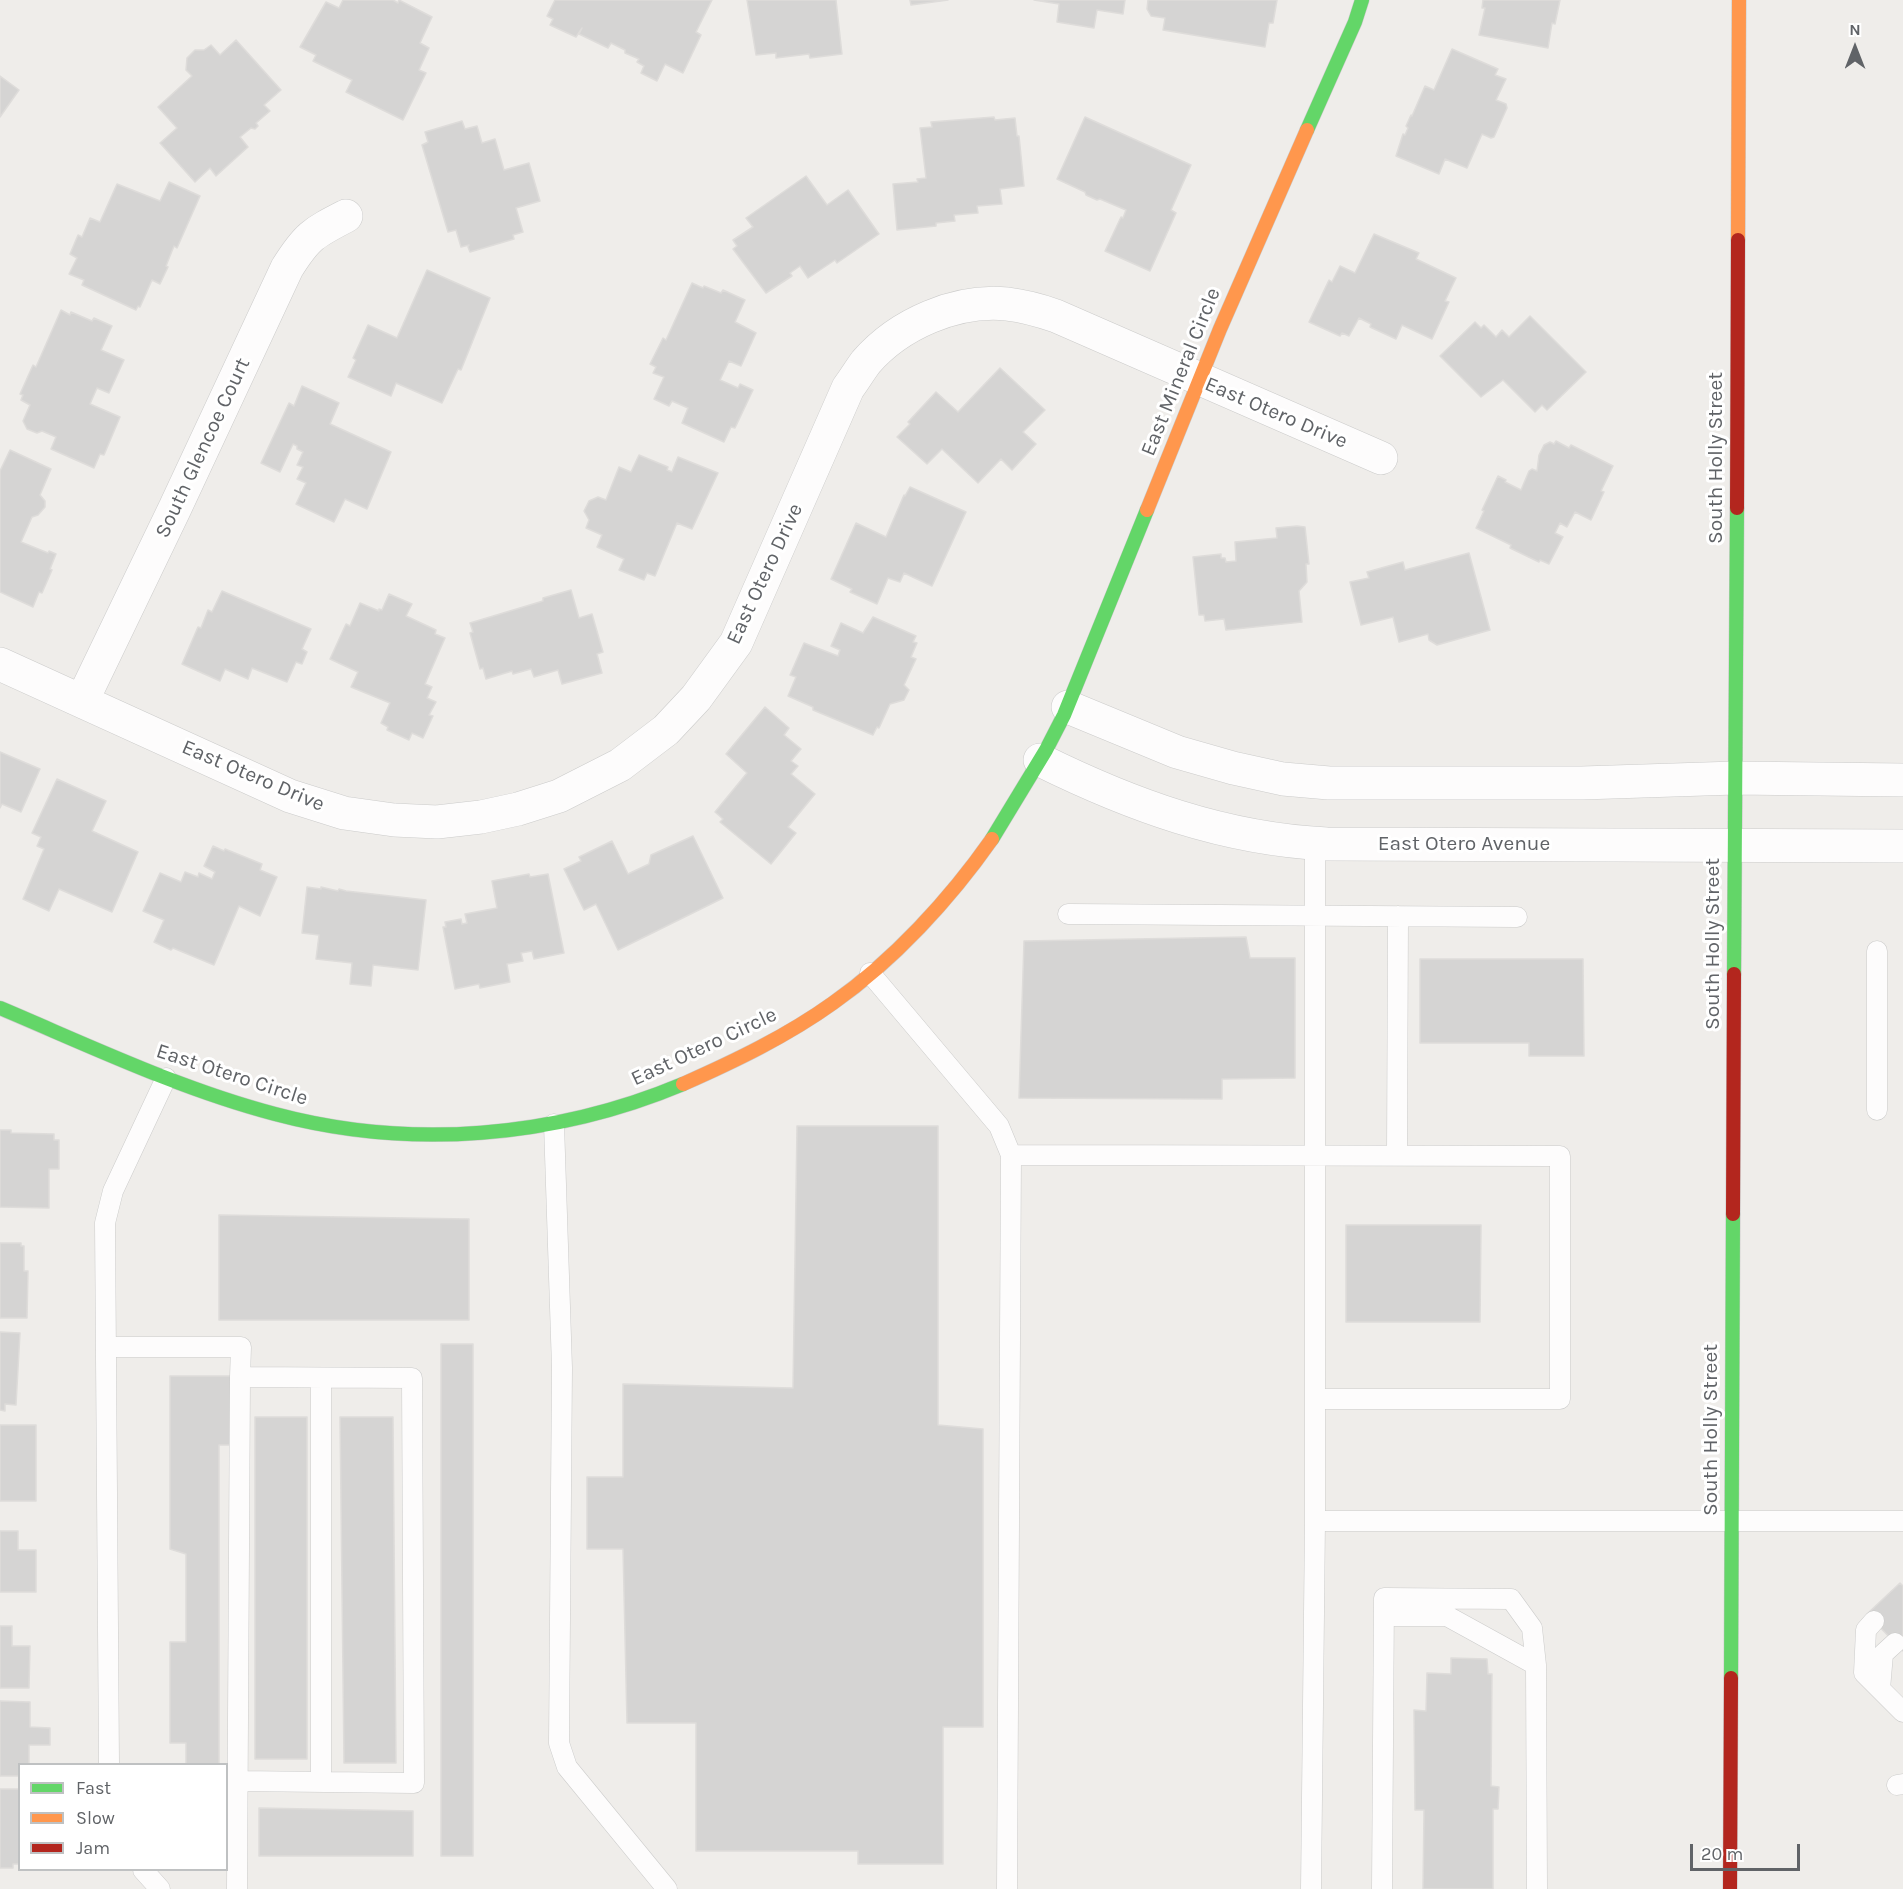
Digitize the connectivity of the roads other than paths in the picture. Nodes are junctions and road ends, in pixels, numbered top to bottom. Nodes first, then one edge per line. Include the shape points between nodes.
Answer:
1 (1362, 0) edge
2 (1739, 0) edge
3 (346, 216) dead end
4 (1201, 380) junction
5 (1381, 458) dead end
6 (0, 664) edge
7 (82, 701) junction
8 (1068, 707) junction
9 (1040, 760) junction
10 (1735, 778) junction
11 (1903, 780) edge
12 (1315, 844) junction
13 (1735, 845) junction
14 (1903, 846) edge
15 (1068, 914) dead end
16 (1315, 916) junction
17 (1398, 916) junction
18 (1517, 917) dead end
19 (1877, 951) dead end
20 (870, 973) junction
21 (0, 1008) edge
22 (166, 1078) junction
23 (1877, 1110) dead end
24 (554, 1124) junction
25 (1011, 1155) junction
26 (1315, 1155) junction
27 (1397, 1155) junction
28 (106, 1347) junction
29 (240, 1377) junction
30 (321, 1378) junction
31 (1315, 1399) junction
32 (1731, 1520) junction
33 (1315, 1521) junction
34 (1903, 1521) edge
35 (1384, 1616) junction
36 (1874, 1621) dead end
37 (1895, 1643) dead end
38 (1536, 1665) junction
39 (1880, 1689) junction
40 (1902, 1710) edge
41 (109, 1763) edge
42 (238, 1781) junction
43 (321, 1782) junction
44 (145, 1871) edge
45 (160, 1889) edge
46 (237, 1889) edge
47 (667, 1889) edge
48 (1007, 1889) edge
49 (1311, 1889) edge
50 (1382, 1889) edge
51 (1538, 1889) edge
52 (1730, 1889) edge

1 - 4 street, East Mineral Circle
2 - 10 street, South Holly Street
3 - 7 street, South Glencoe Court via 314,232 287,268
4 - 5 street, East Otero Drive
4 - 7 street, East Otero Drive via 1031,307 976,305 915,323 890,339 848,388 736,643 696,698 666,730 620,765 560,796 518,809 437,822 344,813 290,796
4 - 8 street, East Mineral Circle
6 - 7 street, East Otero Drive
8 - 9 street, East Mineral Circle
8 - 10 street via 1177,752 1283,779 1329,783 1582,783
9 - 12 street, East Otero Avenue via 1137,804 1274,841
9 - 20 street, East Otero Circle via 999,828 963,877
10 - 11 street
10 - 13 street, South Holly Street
12 - 13 street, East Otero Avenue
12 - 16 lane
13 - 14 street, East Otero Avenue
13 - 32 street, South Holly Street
15 - 16 lane
16 - 17 lane
16 - 26 lane
17 - 18 lane
17 - 27 lane
19 - 23 lane
20 - 24 street, East Otero Circle via 796,1028 736,1060 672,1089
20 - 25 lane via 999,1126
21 - 22 street, East Otero Circle
22 - 24 street, East Otero Circle via 259,1110 366,1131 460,1134 509,1132
22 - 28 lane via 113,1191 105,1223
24 - 47 lane via 562,1368 559,1743 567,1767
25 - 26 lane
25 - 48 lane
26 - 27 lane
26 - 31 lane
27 - 31 lane via 1560,1156 1560,1399
28 - 29 lane via 241,1347
28 - 41 lane
29 - 30 lane
29 - 42 lane
30 - 43 lane
30 - 43 lane via 411,1378 414,1783
31 - 33 lane
32 - 33 lane
32 - 34 lane
32 - 52 street, South Holly Street
33 - 49 lane
35 - 38 lane via 1447,1616
35 - 38 lane via 1384,1598 1511,1599 1532,1628
35 - 50 lane
36 - 39 lane via 1866,1630 1864,1673
37 - 39 lane via 1883,1654
38 - 51 lane
39 - 40 lane
42 - 43 lane
42 - 46 lane
44 - 45 lane

